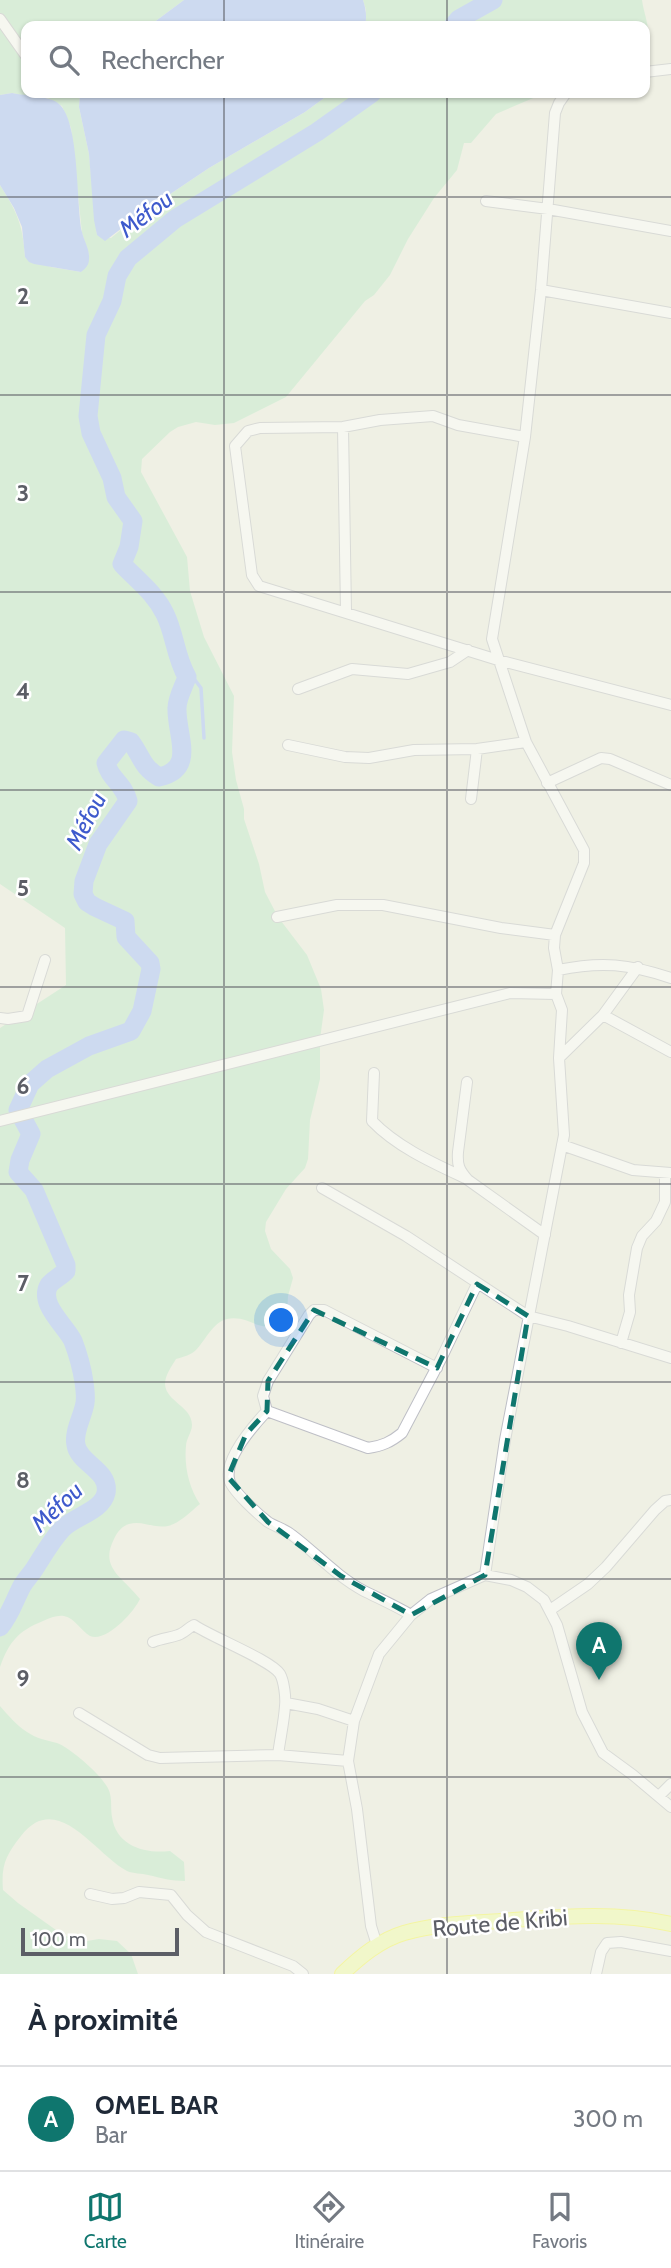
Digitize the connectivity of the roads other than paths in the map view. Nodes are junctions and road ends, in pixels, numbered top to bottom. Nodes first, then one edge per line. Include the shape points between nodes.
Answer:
1 (0, 19) edge
2 (21, 48) edge
3 (671, 69) edge
4 (650, 71) edge
5 (562, 98) edge
6 (486, 201) dead end
7 (548, 209) junction
8 (671, 231) edge
9 (541, 290) junction
10 (671, 313) edge
11 (343, 427) junction
12 (525, 437) junction
13 (346, 612) junction
14 (468, 650) junction
15 (498, 660) junction
16 (298, 689) dead end
17 (671, 705) edge
18 (526, 742) junction
19 (289, 745) dead end
20 (477, 749) junction
21 (547, 783) junction
22 (671, 785) edge
23 (471, 799) dead end
24 (276, 917) dead end
25 (555, 935) junction
26 (45, 960) dead end
27 (638, 967) junction
28 (558, 970) junction
29 (671, 978) edge
30 (556, 994) junction
31 (603, 1015) junction
32 (0, 1018) edge
33 (671, 1052) edge
34 (559, 1058) junction
35 (374, 1073) dead end
36 (467, 1082) dead end
37 (0, 1121) edge
38 (562, 1145) junction
39 (668, 1173) edge
40 (468, 1180) junction
41 (322, 1188) dead end
42 (545, 1235) junction
43 (477, 1284) junction
44 (528, 1316) junction
45 (621, 1343) junction
46 (671, 1359) edge
47 (437, 1368) junction
48 (267, 1411) junction
49 (671, 1500) edge
50 (485, 1576) junction
51 (550, 1610) junction
52 (411, 1615) junction
53 (153, 1642) dead end
54 (286, 1703) junction
55 (79, 1713) dead end
56 (354, 1721) junction
57 (278, 1755) junction
58 (348, 1761) junction
59 (671, 1784) edge
60 (659, 1796) junction
61 (671, 1807) edge
62 (90, 1894) dead end
63 (671, 1924) edge
64 (377, 1945) junction
65 (671, 1951) edge
66 (303, 1974) edge
67 (342, 1974) edge
68 (596, 1974) edge

1 - 2 street
3 - 4 street
5 - 7 street via 555,113
6 - 7 street
7 - 8 street
7 - 9 street
9 - 10 street
9 - 12 street
11 - 12 street via 433,416
11 - 13 street
11 - 13 street via 260,428 248,431 235,446 255,582
12 - 15 street via 492,639
13 - 14 street
14 - 15 street
14 - 16 street via 450,662 408,674 352,669
15 - 17 street
15 - 18 street
18 - 20 street
18 - 21 street
19 - 20 street via 369,758 425,749
20 - 23 street
21 - 22 street via 601,758
21 - 25 street via 584,850 584,863
24 - 25 street via 337,905 383,905
25 - 28 street
26 - 32 street via 27,1016
27 - 28 street via 616,964
27 - 29 street
27 - 31 street
28 - 30 street
30 - 34 street via 562,1010
30 - 37 street via 510,993
31 - 33 street
31 - 34 street
34 - 38 street
35 - 40 street via 372,1121 385,1134
36 - 40 street via 457,1163
38 - 39 street via 634,1170
38 - 42 street
39 - 45 street via 665,1202 637,1248 630,1312
40 - 42 street
41 - 43 street via 407,1236
42 - 44 street
43 - 44 street
43 - 47 street
44 - 45 street
44 - 50 street
45 - 46 street
47 - 48 street via 402,1433 383,1446 368,1448
47 - 48 street via 314,1310 268,1381 263,1396
48 - 52 street via 234,1456 228,1477 232,1488 268,1522 290,1533 341,1576
49 - 51 street via 655,1510 588,1584
50 - 51 street via 527,1587
50 - 52 street via 432,1599
51 - 60 street via 582,1712 603,1753
52 - 56 street via 379,1654
53 - 54 street via 180,1635 194,1625 275,1669
54 - 56 street
54 - 57 street
55 - 57 street via 160,1758
56 - 58 street
57 - 58 street
58 - 64 street
59 - 60 street
60 - 61 street
62 - 66 street via 112,1899 139,1892 171,1895 206,1932
63 - 64 main road, Route de Kribi via 644,1917 561,1916 444,1925 404,1933
64 - 67 main road, Route de Kribi
65 - 68 street via 607,1943

